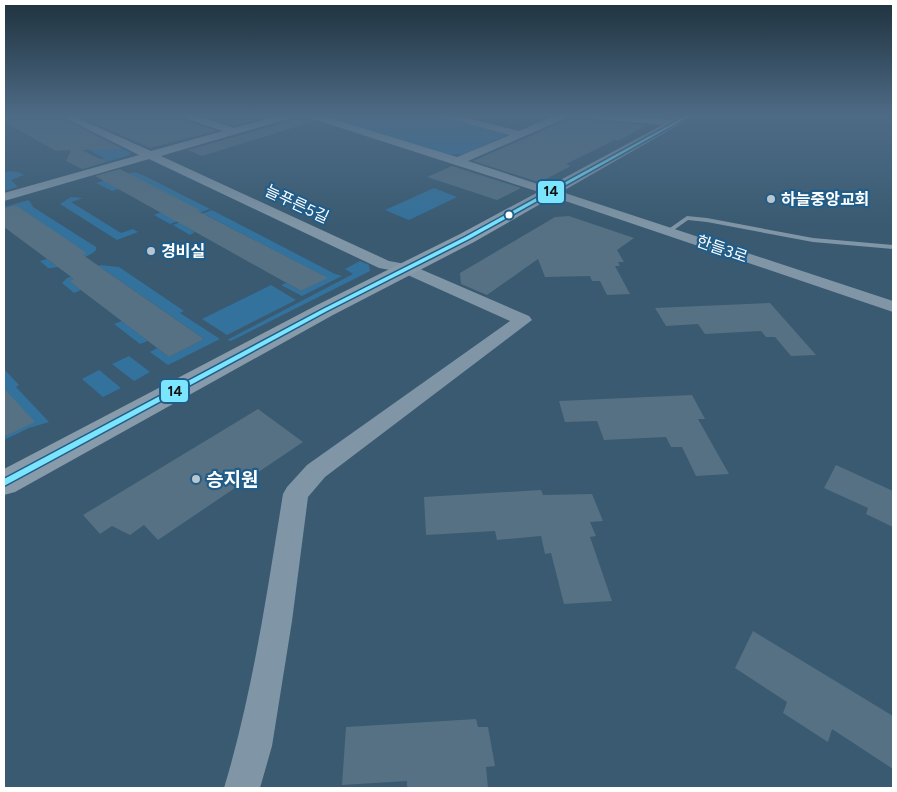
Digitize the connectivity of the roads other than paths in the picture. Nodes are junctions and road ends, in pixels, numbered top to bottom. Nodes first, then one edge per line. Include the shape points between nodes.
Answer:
1 (146, 153) edge
2 (157, 153) edge
3 (432, 153) edge
4 (476, 153) edge
5 (621, 153) edge
6 (150, 155) junction
7 (458, 161) junction
8 (551, 192) junction
9 (4, 196) edge
10 (669, 231) junction
11 (893, 247) edge
12 (405, 268) junction
13 (893, 307) edge
14 (4, 483) edge
15 (242, 788) edge

1 - 6 street, 늘푸른5길
2 - 6 street
3 - 7 street, 한들3로
4 - 7 street
5 - 8 street
6 - 9 street
6 - 12 street, 늘푸른5길 via 385,265
7 - 8 street, 한들3로
8 - 10 street, 한들3로
8 - 12 street
10 - 11 lane via 688,218 813,240
10 - 13 street, 한들3로
12 - 14 street
12 - 15 street, 늘푸른5길 via 523,320 316,471 296,494 270,659 254,746

